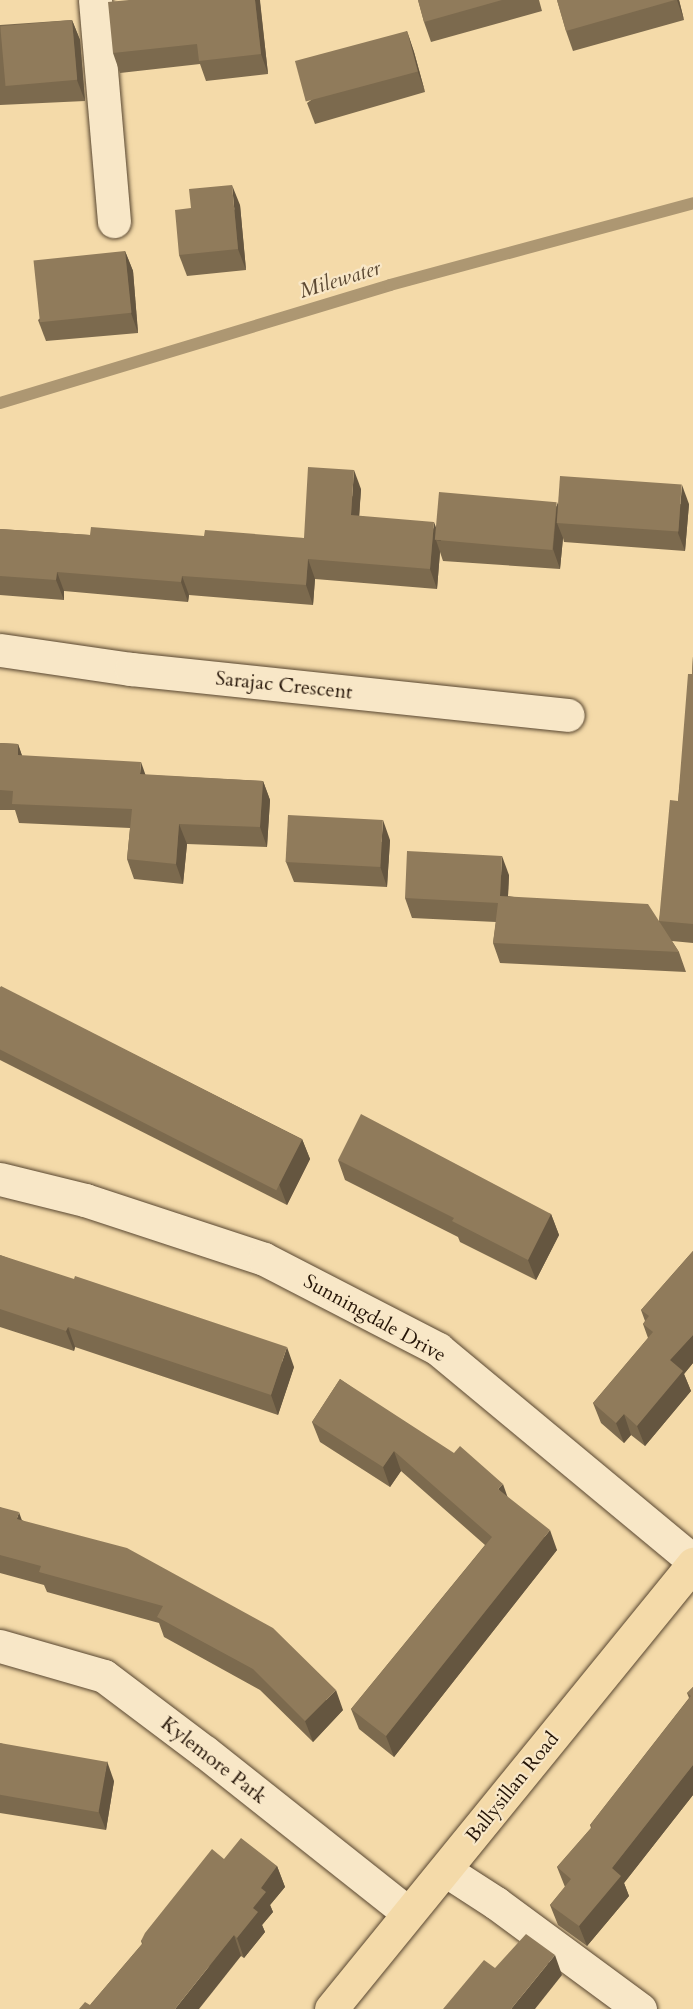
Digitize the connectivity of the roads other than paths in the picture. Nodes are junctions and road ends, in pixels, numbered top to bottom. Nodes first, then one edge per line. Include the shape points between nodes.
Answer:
1 (95, 0) edge
2 (114, 221) dead end
3 (0, 650) edge
4 (568, 715) dead end
5 (0, 1179) edge
6 (693, 1563) edge
7 (0, 1646) edge
8 (445, 1870) junction
9 (408, 1913) junction
10 (331, 2009) edge
11 (640, 2009) edge

1 - 2 street
3 - 4 street, Sarajac Crescent via 142,670
5 - 6 street, Sunningdale Drive via 85,1200 264,1259 438,1349
6 - 8 highway, Ballysillan Road
7 - 9 street, Kylemore Park via 104,1676
8 - 9 highway, Ballysillan Road
8 - 11 street
9 - 10 highway, Ballysillan Road

